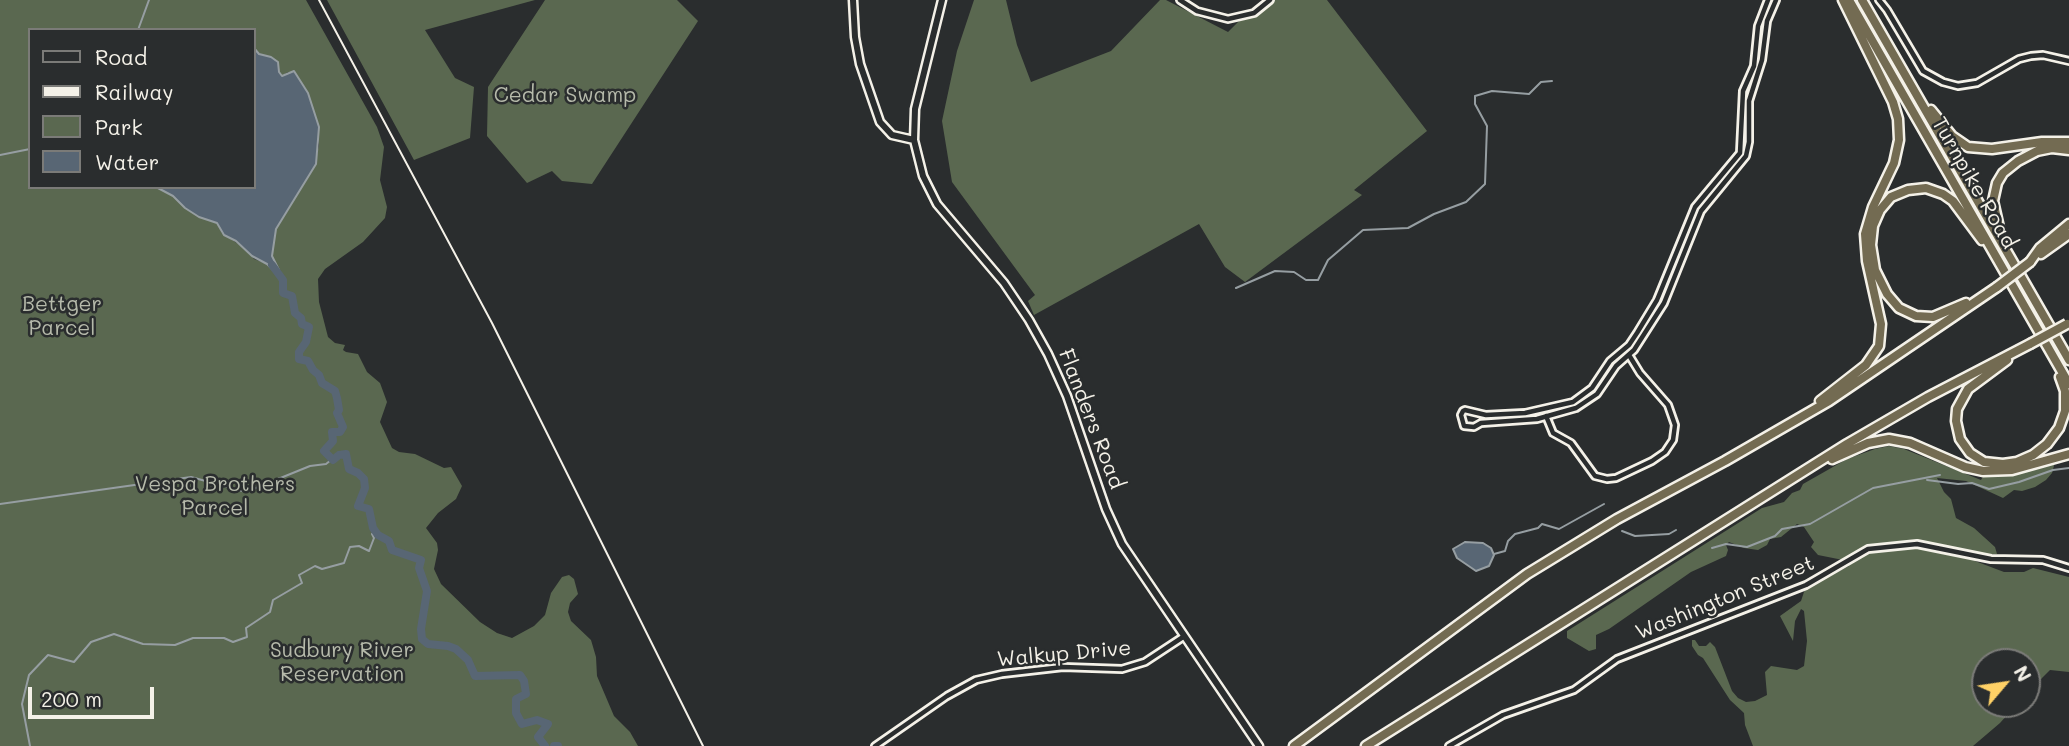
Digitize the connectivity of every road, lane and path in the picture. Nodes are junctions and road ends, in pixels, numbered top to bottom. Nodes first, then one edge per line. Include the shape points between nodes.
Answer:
1 (853, 0) edge
2 (942, 0) edge
3 (1180, 0) edge
4 (1270, 0) edge
5 (1768, 0) edge
6 (1776, 0) edge
7 (1843, 0) edge
8 (1849, 0) edge
9 (1862, 0) edge
10 (1879, 0) edge
11 (1885, 0) edge
12 (1887, 10) junction
13 (1887, 42) junction
14 (2069, 61) edge
15 (915, 140) junction
16 (2069, 142) edge
17 (2069, 150) edge
18 (2069, 224) edge
19 (2069, 234) edge
20 (2030, 262) junction
21 (2021, 276) junction
22 (2011, 282) junction
23 (1997, 287) junction
24 (2068, 323) edge
25 (2050, 326) junction
26 (2040, 333) junction
27 (2030, 344) junction
28 (1629, 355) junction
29 (2069, 355) edge
30 (2069, 360) edge
31 (2069, 384) edge
32 (1545, 410) junction
33 (1546, 417) junction
34 (1789, 425) junction
35 (2069, 454) edge
36 (1782, 485) junction
37 (2069, 568) edge
38 (1183, 637) junction
39 (875, 746) edge
40 (1259, 746) edge
41 (1294, 746) edge
42 (1366, 746) edge
43 (1449, 746) edge

1 - 15 main road via 857,51 876,113 888,132
2 - 15 main road, Flanders Road via 915,109
3 - 4 street via 1197,11 1228,19 1254,13
5 - 32 street via 1758,26 1754,66 1743,91 1738,157 1695,207 1657,300 1629,345 1610,361 1587,393
6 - 28 street via 1749,101 1746,156 1701,211 1664,303
7 - 34 highway via 1898,118 1896,158 1871,213 1865,241 1881,335 1867,365
8 - 22 highway, Turnpike Road
9 - 13 highway, Turnpike Road
10 - 12 street
11 - 12 street
12 - 14 street via 1923,71 1950,84 1977,83 2031,56
13 - 16 highway via 1937,118 1963,145 1986,150
13 - 21 highway, Turnpike Road
15 - 38 main road, Flanders Road via 923,176 937,204 1004,283 1048,354 1118,536
17 - 21 highway via 2052,148 2030,154 2007,169 1997,183 1994,215
18 - 20 highway
19 - 20 highway
20 - 23 highway, bridge
21 - 25 highway, Turnpike Road
22 - 23 highway via 1957,205 1943,194 1926,188 1908,190 1891,197 1880,210 1872,232 1873,264 1887,294 1904,311 1921,317 1939,316
22 - 26 highway, Turnpike Road
23 - 34 highway
24 - 27 highway, bridge
25 - 29 highway
25 - 30 highway, Turnpike Road
26 - 27 highway via 2065,391 2059,428 2043,448 2023,460 2003,464 1979,460 1960,439 1955,421 1958,404 1973,385
26 - 31 highway, Turnpike Road
27 - 36 highway via 1909,408
28 - 33 street via 1591,399
28 - 33 street via 1668,405 1675,425 1674,440 1665,452 1616,478 1595,476 1571,443 1553,433
32 - 33 street
32 - 33 street via 1486,415 1465,410 1462,422 1468,427
34 - 41 highway via 1564,551 1489,600
35 - 36 highway via 2012,470 1989,471 1965,467 1905,442 1884,440 1849,451
36 - 42 highway
37 - 43 street, Washington Street via 2043,560 1991,559 1917,544 1868,549 1806,585 1617,659 1574,690 1503,715
38 - 39 street, Walkup Drive via 1152,658 1126,668 1063,667 976,680
38 - 40 main road, Flanders Road

